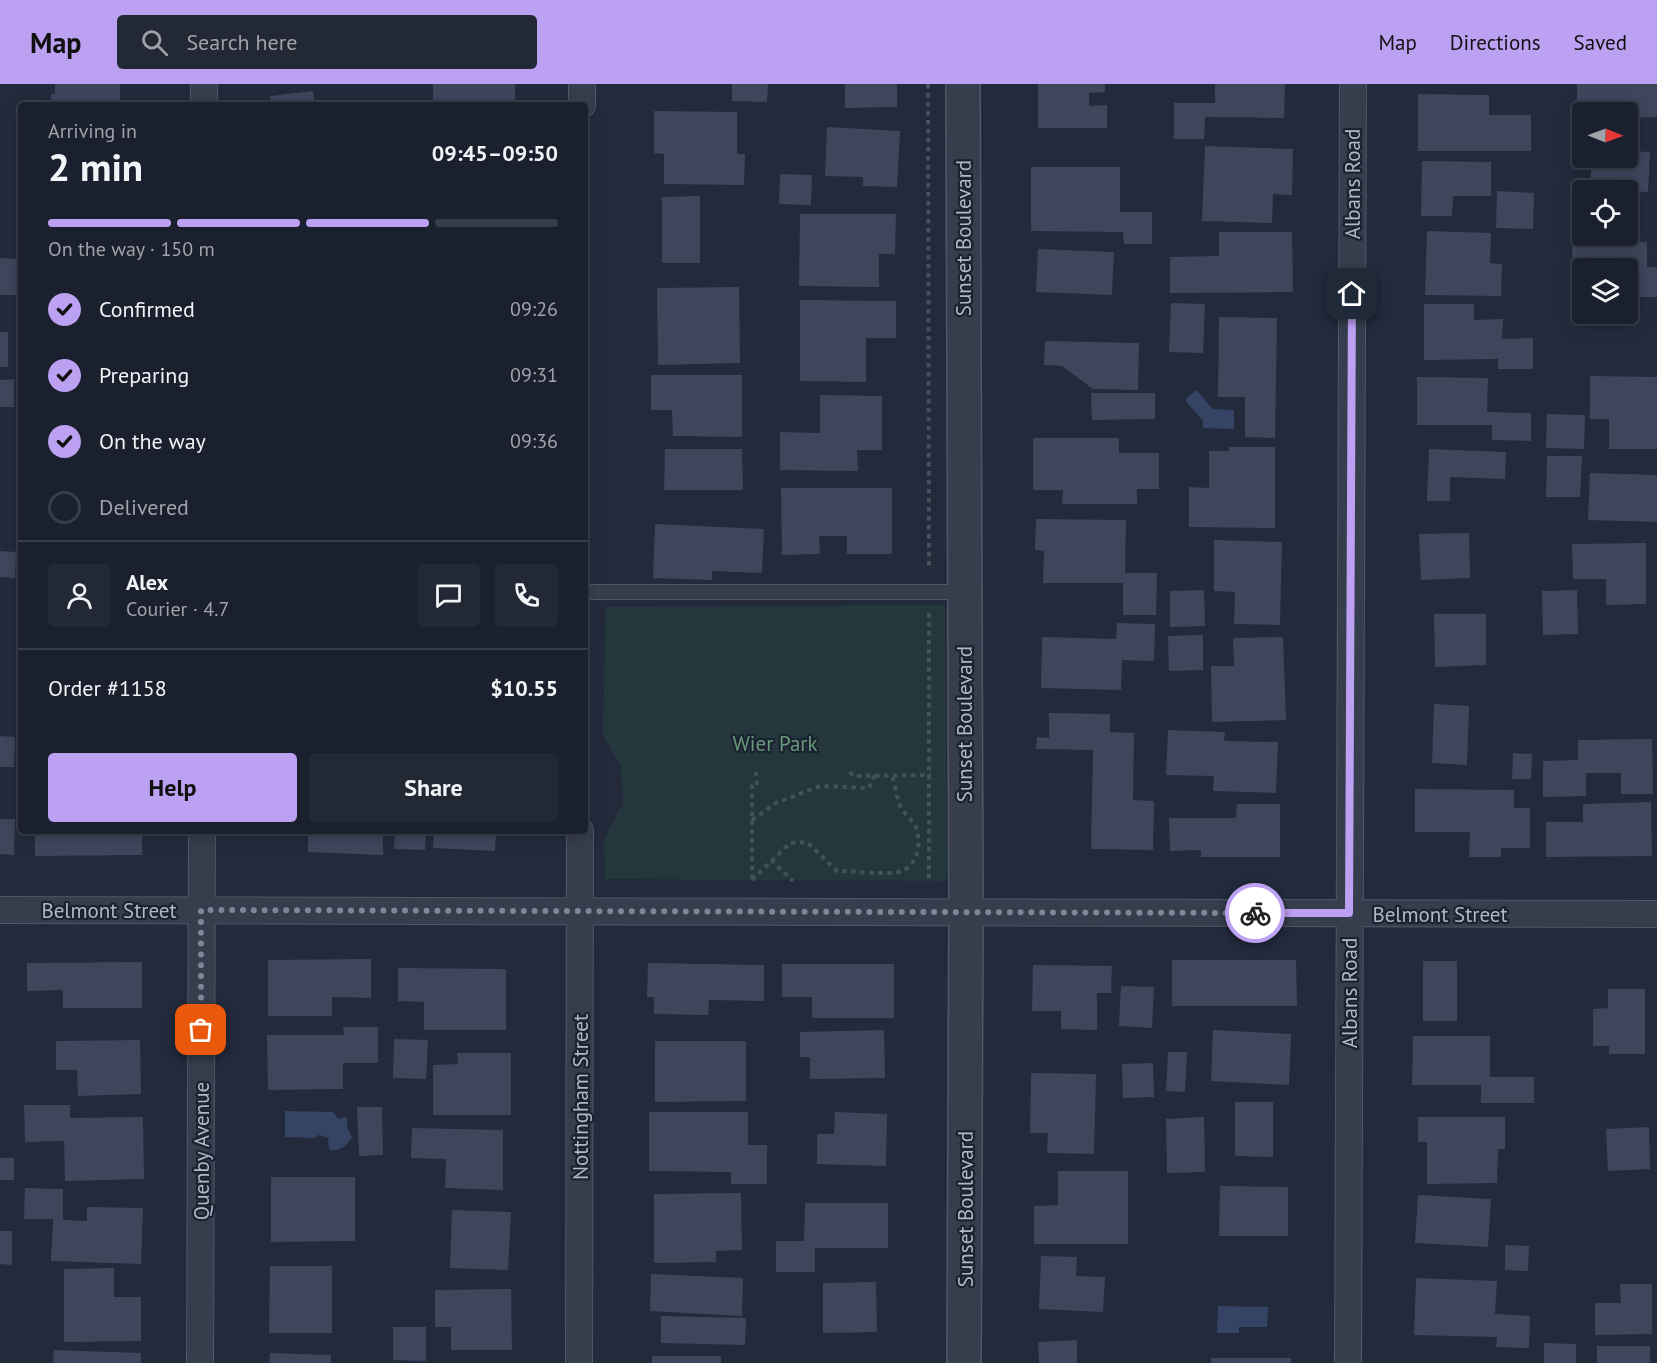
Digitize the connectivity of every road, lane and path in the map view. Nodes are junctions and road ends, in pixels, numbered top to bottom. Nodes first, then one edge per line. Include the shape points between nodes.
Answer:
1 (204, 84) edge
2 (582, 84) edge
3 (928, 84) edge
4 (963, 84) edge
5 (1353, 84) edge
6 (204, 102) edge
7 (582, 102) edge
8 (588, 592) edge
9 (929, 592) junction
10 (964, 592) junction
11 (756, 772) dead end
12 (850, 772) dead end
13 (965, 774) junction
14 (874, 775) junction
15 (892, 775) junction
16 (929, 775) junction
17 (752, 820) junction
18 (202, 834) edge
19 (580, 834) edge
20 (771, 860) junction
21 (793, 881) dead end
22 (929, 881) dead end
23 (0, 910) edge
24 (201, 910) junction
25 (580, 911) junction
26 (966, 913) junction
27 (1349, 913) junction
28 (1657, 914) edge
29 (200, 1363) edge
30 (579, 1363) edge
31 (964, 1363) edge
32 (1348, 1363) edge

1 - 6 street
2 - 7 street
3 - 9 path
4 - 10 street, Sunset Boulevard
5 - 27 street, Albans Road
8 - 9 lane
9 - 10 lane
9 - 16 path
10 - 13 street, Sunset Boulevard
11 - 17 path
12 - 14 path via 853,776
13 - 16 path
13 - 26 street, Sunset Boulevard
14 - 15 path
14 - 17 path via 869,788 820,786 776,803
15 - 16 path
15 - 20 path via 899,805 916,827 919,847 909,867 899,872 837,871 807,842 790,843
16 - 22 path
17 - 20 path via 752,880
18 - 24 street, Quenby Avenue
19 - 25 street, Nottingham Street
20 - 21 path
23 - 24 street, Belmont Street
24 - 25 street, Belmont Street
24 - 29 street, Quenby Avenue
25 - 26 street, Belmont Street
25 - 30 street, Nottingham Street
26 - 27 street, Belmont Street
26 - 31 street, Sunset Boulevard
27 - 28 street, Belmont Street
27 - 32 street, Albans Road

